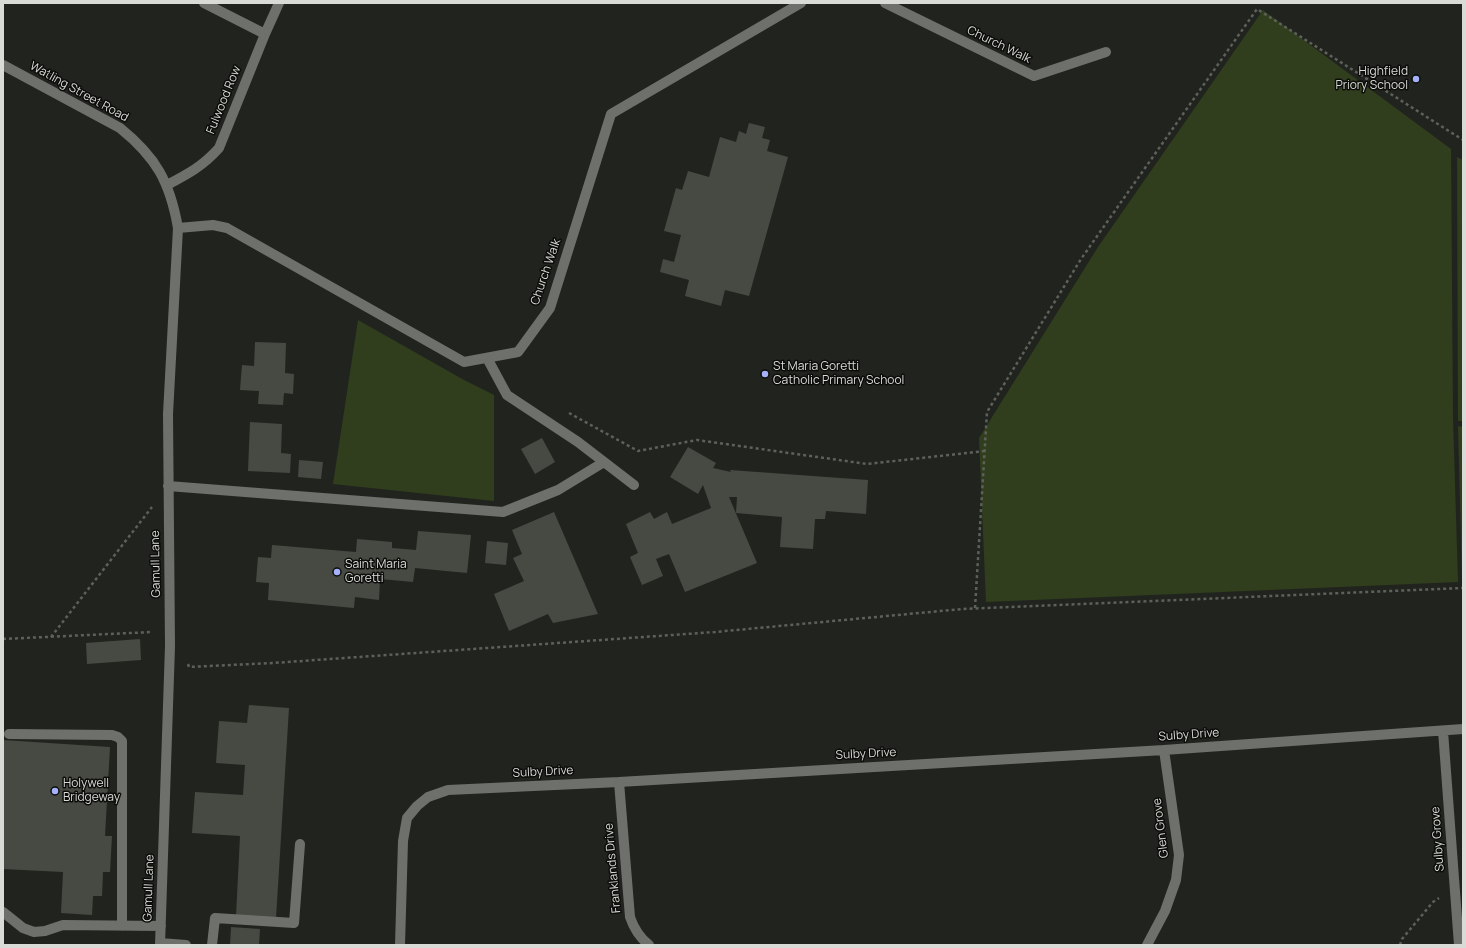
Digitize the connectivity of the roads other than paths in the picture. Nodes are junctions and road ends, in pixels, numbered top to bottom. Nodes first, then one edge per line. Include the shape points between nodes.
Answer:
1 (204, 3) edge
2 (279, 3) edge
3 (801, 3) edge
4 (885, 3) edge
5 (265, 34) junction
6 (1106, 52) dead end
7 (3, 65) edge
8 (167, 185) junction
9 (178, 228) junction
10 (488, 358) junction
11 (604, 462) junction
12 (634, 485) dead end
13 (168, 486) junction
14 (1463, 729) edge
15 (1443, 731) junction
16 (9, 734) dead end
17 (1164, 750) junction
18 (619, 782) junction
19 (300, 844) dead end
20 (3, 912) edge
21 (122, 926) junction
22 (161, 926) junction
23 (160, 944) edge
24 (186, 945) edge
25 (212, 945) edge
26 (400, 945) edge
27 (650, 945) edge
28 (1147, 945) edge
29 (1458, 945) edge

1 - 5 street
2 - 5 street, Fulwood Row
3 - 10 street, Church Walk via 611,114 550,308 518,352
4 - 6 street, Church Walk via 1034,76
5 - 8 street, Fulwood Row via 219,148 195,170
7 - 8 street, Watling Street Road via 120,128 148,154
8 - 9 street, Gamull Lane via 174,204
9 - 10 street, Church Walk via 213,225 227,228 464,362
9 - 13 street, Gamull Lane via 168,414
10 - 11 street via 507,395
11 - 12 street
11 - 13 street via 558,490 502,512
13 - 22 street, Gamull Lane via 170,646
14 - 15 street, Sulby Drive
15 - 17 street, Sulby Drive
15 - 29 street, Sulby Grove
16 - 21 street via 112,735 122,742
17 - 18 street, Sulby Drive
17 - 28 street, Glen Grove via 1179,855 1176,880 1165,911
18 - 26 street, Sulby Drive via 448,790 428,797 407,818 403,842
18 - 27 street, Franklands Drive via 630,917 641,939
19 - 25 street via 294,923 215,918
20 - 21 street via 23,928 34,932 62,925
21 - 22 street
22 - 23 street, Gamull Lane
23 - 24 street

